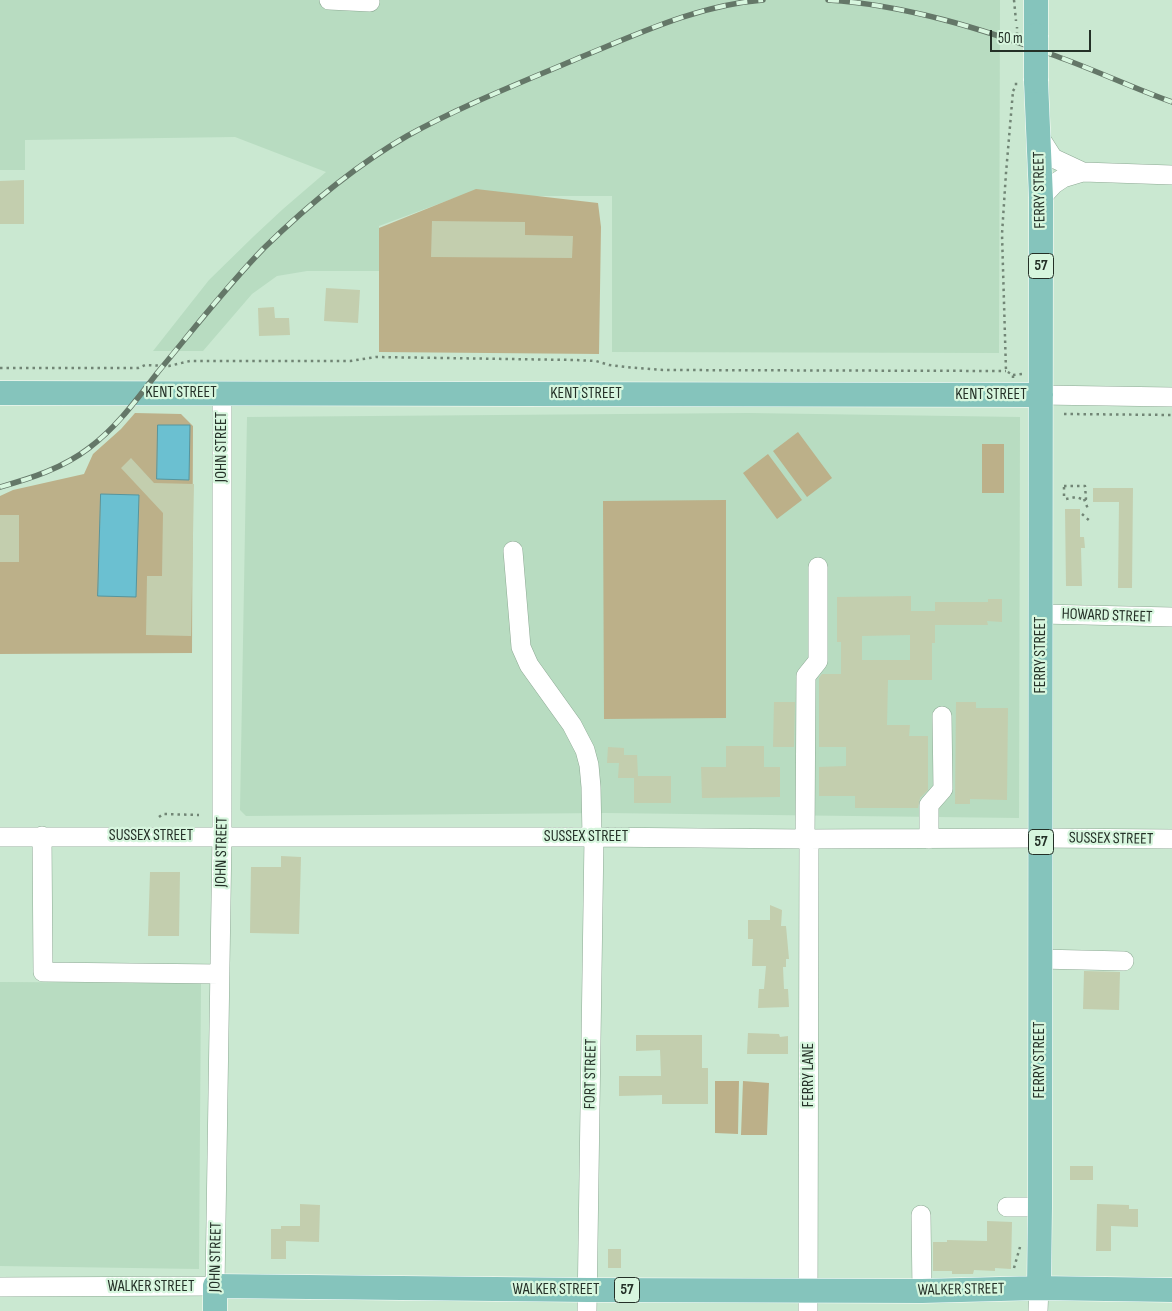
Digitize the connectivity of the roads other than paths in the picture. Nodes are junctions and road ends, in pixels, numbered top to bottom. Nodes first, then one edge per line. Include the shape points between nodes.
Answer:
1 (329, 0) edge
2 (1036, 0) edge
3 (370, 2) dead end
4 (1039, 136) junction
5 (1083, 172) junction
6 (1172, 175) edge
7 (1041, 198) junction
8 (0, 392) edge
9 (222, 393) junction
10 (1042, 395) junction
11 (1172, 397) edge
12 (513, 551) dead end
13 (818, 567) dead end
14 (1041, 614) junction
15 (1172, 618) edge
16 (942, 716) dead end
17 (42, 836) junction
18 (222, 836) junction
19 (0, 837) edge
20 (593, 837) junction
21 (1041, 838) junction
22 (807, 839) junction
23 (929, 839) junction
24 (1172, 840) edge
25 (1040, 959) junction
26 (1124, 961) dead end
27 (220, 974) junction
28 (1007, 1207) dead end
29 (1040, 1207) junction
30 (921, 1215) dead end
31 (215, 1286) junction
32 (0, 1287) edge
33 (1172, 1290) edge
34 (922, 1291) junction
35 (587, 1300) edge
36 (808, 1300) edge
37 (1038, 1300) edge
38 (215, 1311) edge

1 - 3 street
2 - 4 main road, FERRY STREET / 57, bridge via 1026,31 1036,81
4 - 5 street via 1054,158
4 - 7 main road, FERRY STREET / 57
5 - 6 street
5 - 7 street via 1063,178
7 - 10 main road, FERRY STREET / 57
8 - 9 main road, KENT STREET
9 - 10 main road, KENT STREET
9 - 18 street, JOHN STREET
10 - 11 street, KENT STREET
10 - 14 main road, FERRY STREET / 57
12 - 20 street, FORT STREET via 521,647 529,665 572,725 585,750 589,765
13 - 22 street, FERRY LANE via 818,660 806,676
14 - 15 street, HOWARD STREET
14 - 21 main road, FERRY STREET / 57
16 - 23 street via 943,789 928,805
17 - 18 street, SUSSEX STREET
17 - 19 street, SUSSEX STREET
17 - 27 street via 43,972
18 - 20 street, SUSSEX STREET
18 - 27 street, JOHN STREET
20 - 22 street, SUSSEX STREET
20 - 35 street, FORT STREET
21 - 23 street, SUSSEX STREET
21 - 24 street, SUSSEX STREET
21 - 25 main road, FERRY STREET / 57
22 - 23 street, SUSSEX STREET
22 - 36 street, FERRY LANE
25 - 26 street
25 - 29 main road, FERRY STREET / 57
27 - 31 street, JOHN STREET
28 - 29 street
29 - 37 main road, FERRY STREET / 57
30 - 34 street
31 - 32 street, WALKER STREET
31 - 35 main road, WALKER STREET / 57
31 - 38 main road, JOHN STREET
33 - 37 main road, WALKER STREET
34 - 36 main road, WALKER STREET / 57
34 - 37 main road, WALKER STREET / 57
35 - 36 main road, WALKER STREET / 57

